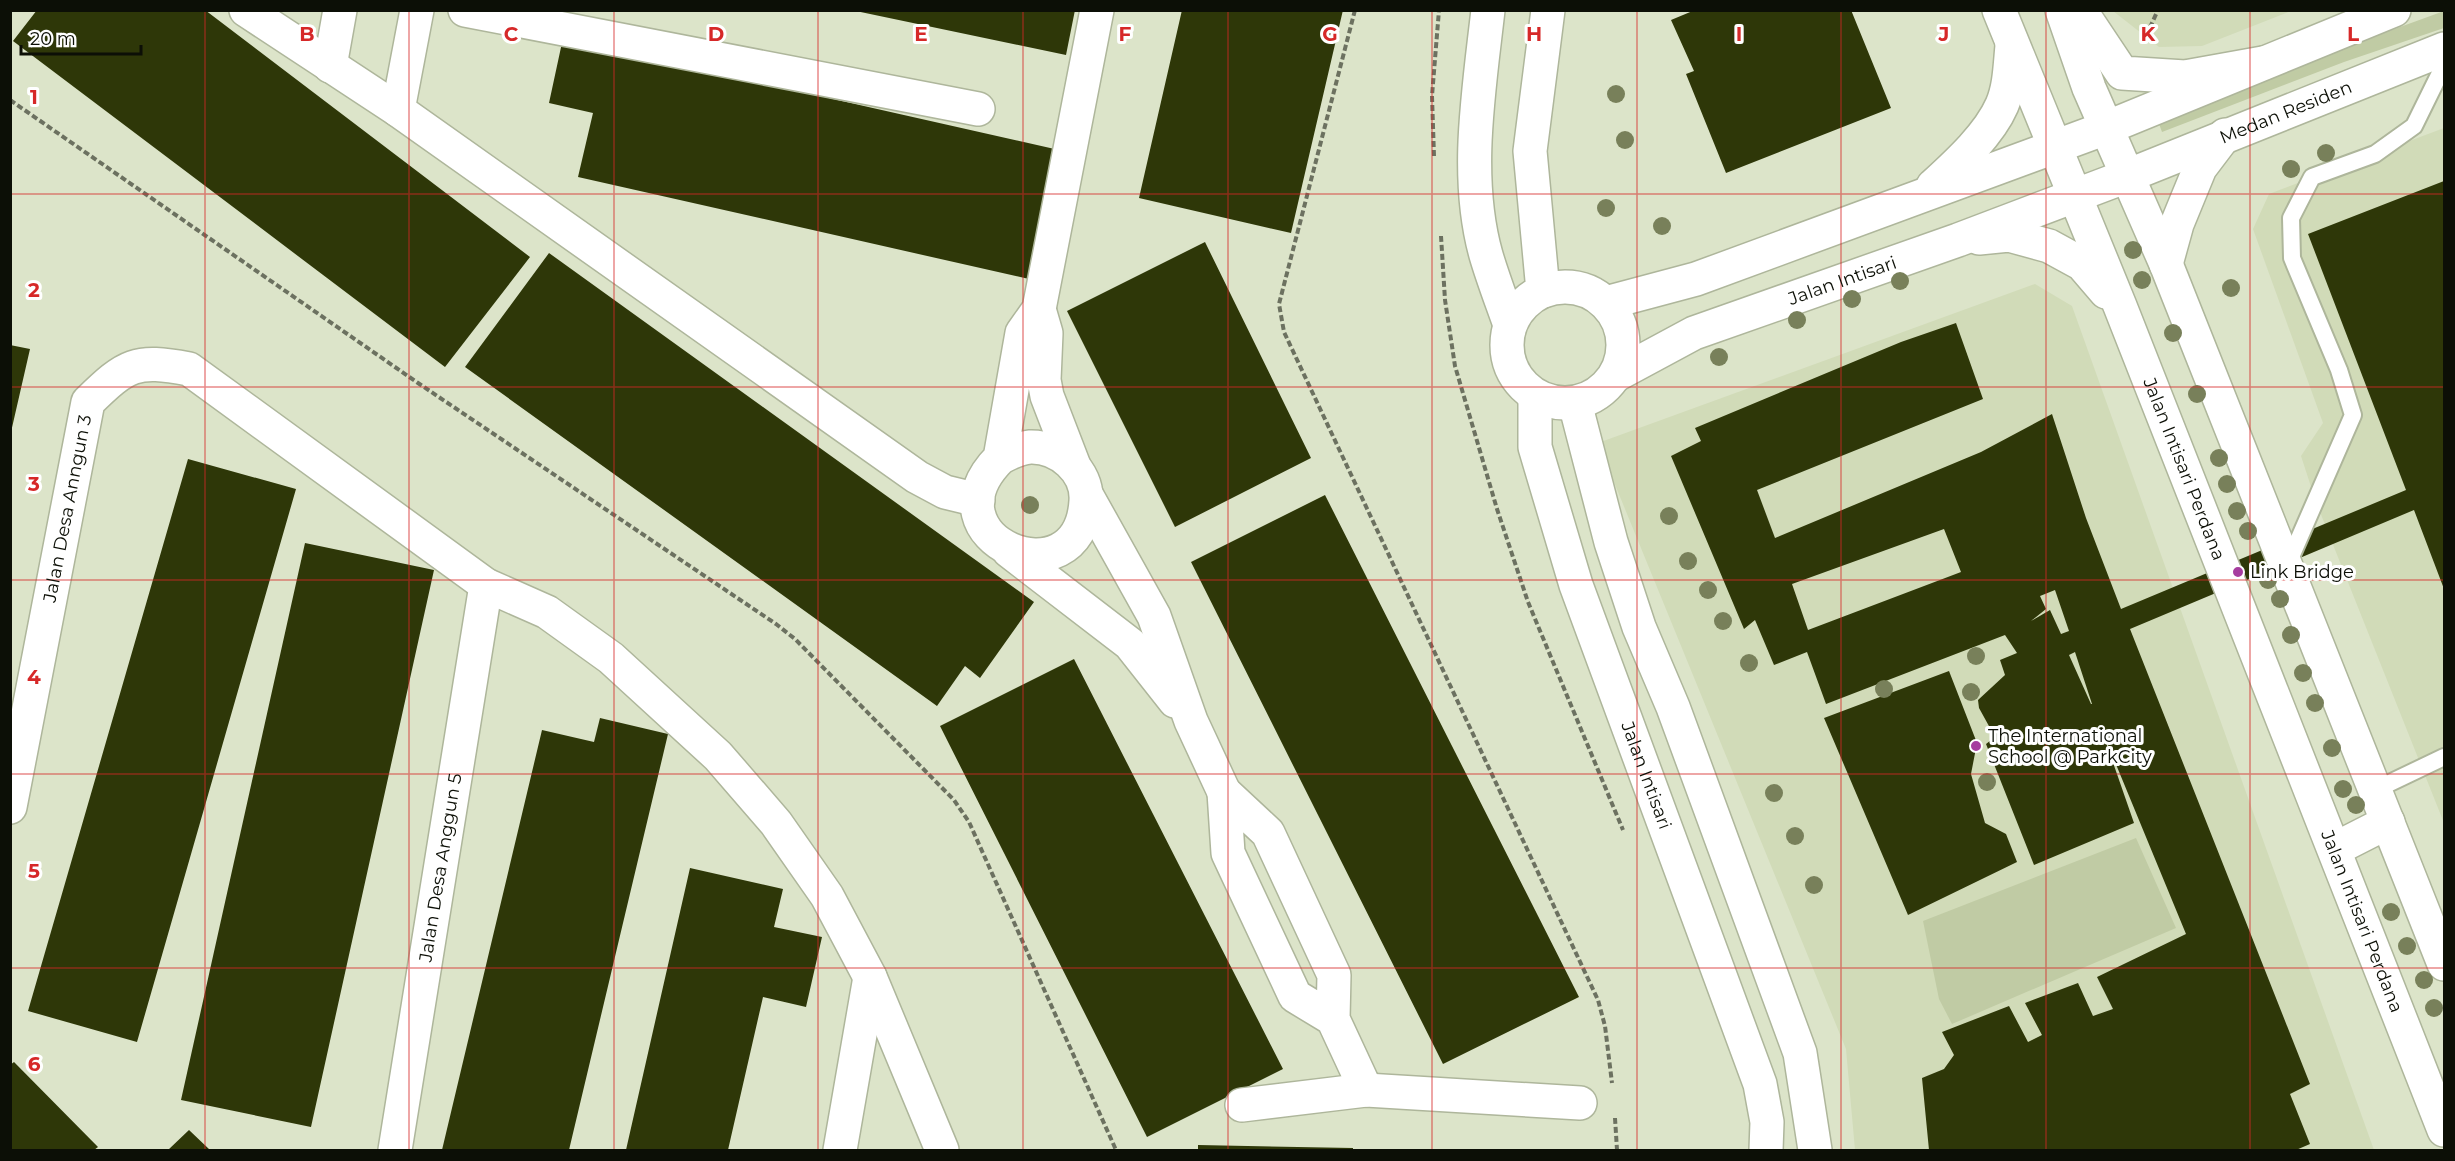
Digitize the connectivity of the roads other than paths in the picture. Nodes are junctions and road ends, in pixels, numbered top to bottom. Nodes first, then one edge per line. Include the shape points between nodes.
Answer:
1 (246, 10) edge
2 (340, 10) edge
3 (417, 10) edge
4 (465, 10) edge
5 (1097, 10) edge
6 (1488, 10) edge
7 (1548, 10) edge
8 (2000, 10) edge
9 (2062, 10) edge
10 (2080, 10) edge
11 (2394, 10) edge
12 (2012, 42) junction
13 (2445, 49) edge
14 (2263, 63) junction
15 (2445, 65) edge
16 (330, 66) junction
17 (978, 109) dead end
18 (398, 110) junction
19 (2106, 128) junction
20 (2225, 135) junction
21 (2054, 148) junction
22 (2127, 176) junction
23 (2074, 197) junction
24 (1918, 199) junction
25 (1958, 240) junction
26 (2166, 264) junction
27 (1543, 291) junction
28 (1606, 303) junction
29 (2120, 306) junction
30 (1040, 309) junction
31 (1510, 325) junction
32 (1616, 375) junction
33 (1535, 396) junction
34 (1575, 403) junction
35 (1000, 458) junction
36 (1074, 466) junction
37 (1087, 496) junction
38 (978, 500) junction
39 (1007, 550) junction
40 (2287, 567) junction
41 (486, 585) junction
42 (1191, 721) junction
43 (2445, 757) edge
44 (2375, 790) junction
45 (1224, 792) junction
46 (10, 807) edge
47 (2388, 822) junction
48 (2335, 849) junction
49 (2445, 963) edge
50 (870, 977) junction
51 (1333, 1019) junction
52 (1366, 1090) junction
53 (1580, 1103) dead end
54 (1242, 1105) dead end
55 (2445, 1130) edge
56 (395, 1150) edge
57 (840, 1150) edge
58 (942, 1150) edge
59 (1766, 1150) edge
60 (1815, 1150) edge

1 - 16 street
2 - 16 street
3 - 18 street
4 - 17 street
5 - 30 street
6 - 31 street via 1474,132 1475,179 1485,254
7 - 27 street via 1530,151
8 - 12 street, Jalan Intisari Perdana
9 - 19 street
10 - 14 street via 2122,73 2185,77
11 - 14 street
12 - 21 street, Jalan Intisari Perdana
12 - 24 street via 2008,86 2001,107 1967,156
13 - 20 street, Medan Residen
14 - 19 street
15 - 40 lane via 2414,126 2375,153 2312,177 2291,218 2292,258 2339,370 2353,415
16 - 18 street
18 - 38 street via 917,477 945,492
19 - 21 street
19 - 22 street
20 - 22 street, Medan Residen
20 - 26 street via 2196,177
21 - 23 street, Jalan Intisari Perdana
21 - 24 street
22 - 23 street, Medan Residen
22 - 26 street
23 - 25 street, Jalan Intisari
23 - 29 street, Jalan Intisari Perdana
24 - 28 street via 1696,279
25 - 29 street via 2009,235 2049,246 2082,264
25 - 32 street, Jalan Intisari via 1694,333
26 - 40 street
27 - 28 street via 1565,286 1588,290
27 - 31 street via 1523,304
28 - 32 street via 1618,318 1624,337 1623,357
29 - 48 street, Jalan Intisari Perdana
30 - 35 street via 1022,333
30 - 36 street via 1046,333 1047,396
31 - 33 street via 1506,345 1509,366 1519,383
32 - 34 street via 1599,393
33 - 34 street via 1555,403
33 - 59 street, Jalan Intisari via 1535,447 1576,585 1760,1084 1767,1122
34 - 60 street via 1611,542 1639,627 1800,1053
35 - 36 street via 1030,447 1061,455
35 - 38 street via 988,470
36 - 37 street
37 - 39 street via 1080,529 1069,542 1039,556 1022,556
37 - 42 street via 1154,616
38 - 39 street via 985,529
39 - 42 street via 1130,644
40 - 44 street
41 - 46 street, Jalan Desa Anngun 3 via 189,369 153,362 117,373 88,402
41 - 50 street, Jalan Desa Anngun 3 via 547,612 611,658 718,756 776,823 827,896
41 - 56 street, Jalan Desa Anggun 5
42 - 45 street
43 - 44 lane
44 - 47 street
45 - 51 street via 1268,833 1334,975
45 - 51 street via 1228,853 1295,996
47 - 48 street
47 - 49 street
48 - 55 street, Jalan Intisari Perdana
50 - 57 street
50 - 58 street, Jalan Desa Anngun 3
51 - 52 street
52 - 53 street
52 - 54 street

